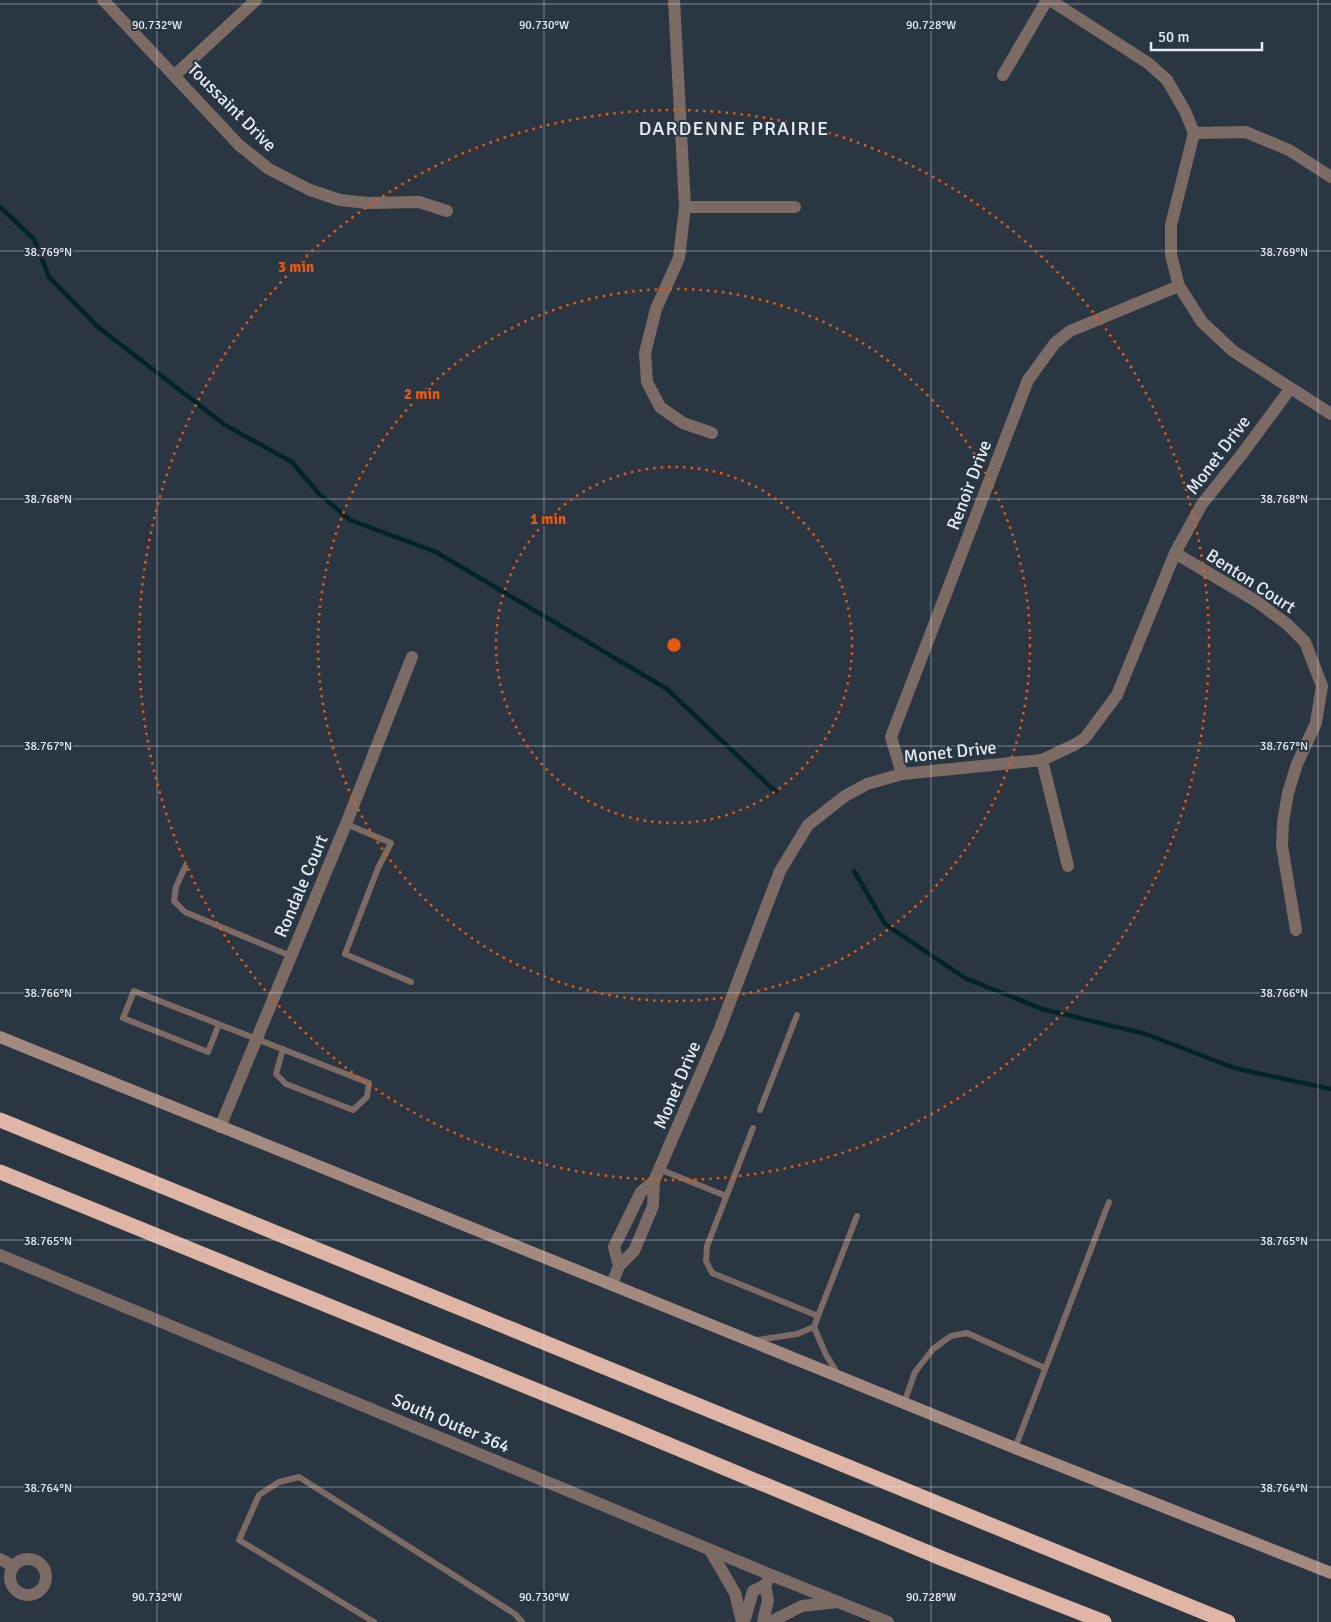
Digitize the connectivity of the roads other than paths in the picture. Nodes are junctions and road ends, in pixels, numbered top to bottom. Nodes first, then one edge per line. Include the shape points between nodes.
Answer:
1 (103, 0) edge
2 (256, 0) edge
3 (674, 0) edge
4 (1049, 0) edge
5 (175, 75) junction
6 (1003, 75) dead end
7 (1194, 133) junction
8 (1331, 177) edge
9 (795, 206) dead end
10 (685, 207) junction
11 (448, 211) dead end
12 (1179, 286) junction
13 (1290, 388) junction
14 (1331, 414) edge
15 (712, 433) dead end
16 (1175, 553) junction
17 (412, 657) dead end
18 (1042, 760) junction
19 (902, 774) junction
20 (346, 824) junction
21 (1068, 866) dead end
22 (185, 867) dead end
23 (1296, 930) dead end
24 (291, 956) junction
25 (411, 982) dead end
26 (797, 1015) dead end
27 (219, 1024) junction
28 (0, 1037) edge
29 (256, 1039) junction
30 (283, 1049) junction
31 (760, 1110) dead end
32 (0, 1120) edge
33 (220, 1127) junction
34 (753, 1128) dead end
35 (0, 1172) edge
36 (656, 1175) junction
37 (726, 1196) junction
38 (1108, 1202) dead end
39 (857, 1216) dead end
40 (0, 1256) edge
41 (619, 1266) junction
42 (612, 1284) junction
43 (818, 1316) junction
44 (814, 1327) junction
45 (752, 1341) junction
46 (1045, 1368) junction
47 (840, 1377) junction
48 (904, 1403) junction
49 (1015, 1448) junction
50 (710, 1550) junction
51 (0, 1559) edge
52 (13, 1566) dead end
53 (1331, 1573) edge
54 (768, 1580) junction
55 (838, 1602) junction
56 (374, 1622) edge
57 (522, 1622) edge
58 (743, 1622) edge
59 (763, 1622) edge
60 (770, 1622) edge
61 (888, 1622) edge
62 (1104, 1622) edge
63 (1228, 1622) edge

1 - 5 street, Toussaint Drive
2 - 5 street
3 - 10 street
4 - 6 street
4 - 7 street via 1148,63 1167,80
5 - 11 street, Toussaint Drive via 239,145 290,181 340,200 419,202
7 - 8 street via 1246,132 1289,150
7 - 12 street via 1171,225 1171,256
9 - 10 street
10 - 15 street via 679,258 656,309 645,353 648,382 660,406 683,423
12 - 13 street via 1202,322 1227,345
12 - 19 street, Renoir Drive via 1070,331 1054,342 1028,380 891,737
13 - 14 street
13 - 16 street, Monet Drive via 1202,504
16 - 18 street, Monet Drive via 1117,695 1085,738
16 - 23 street, Benton Court via 1256,601 1287,624 1305,642 1322,686 1316,723 1297,764 1283,822 1282,846
17 - 20 street, Rondale Court
18 - 19 street, Monet Drive
18 - 21 street
19 - 36 street, Monet Drive via 858,789 808,825 780,871 719,1031
20 - 24 street, Rondale Court
20 - 25 lane via 391,843 345,954
22 - 24 lane via 174,900 185,912
24 - 29 street, Rondale Court
26 - 31 lane
27 - 27 lane via 134,991 123,1018 208,1052
27 - 29 lane
28 - 33 main road
29 - 30 lane
29 - 33 street, Rondale Court
30 - 30 lane via 276,1074 286,1084 353,1110 367,1097 368,1083
32 - 63 highway
33 - 42 main road
34 - 37 lane
35 - 62 highway
36 - 37 lane
36 - 41 street, Monet Drive via 653,1206 634,1251
36 - 41 street, Monet Drive via 641,1192 614,1247
37 - 43 lane via 707,1246 706,1261 712,1273
38 - 46 lane
39 - 43 lane
40 - 50 street, South Outer 364
41 - 42 street, Monet Drive
42 - 45 main road
43 - 44 lane
44 - 45 lane via 797,1334
44 - 47 lane
45 - 47 main road
46 - 48 lane via 967,1334 951,1336 933,1349 915,1372
46 - 49 lane
47 - 48 main road
48 - 49 main road
49 - 53 main road
50 - 54 street, South Outer 364
50 - 58 street via 735,1593
51 - 52 street
54 - 55 street, South Outer 364
54 - 58 street via 753,1591
54 - 59 street
55 - 60 street via 802,1606
55 - 61 street, South Outer 364
56 - 57 lane via 239,1540 259,1495 280,1482 299,1477 515,1614

